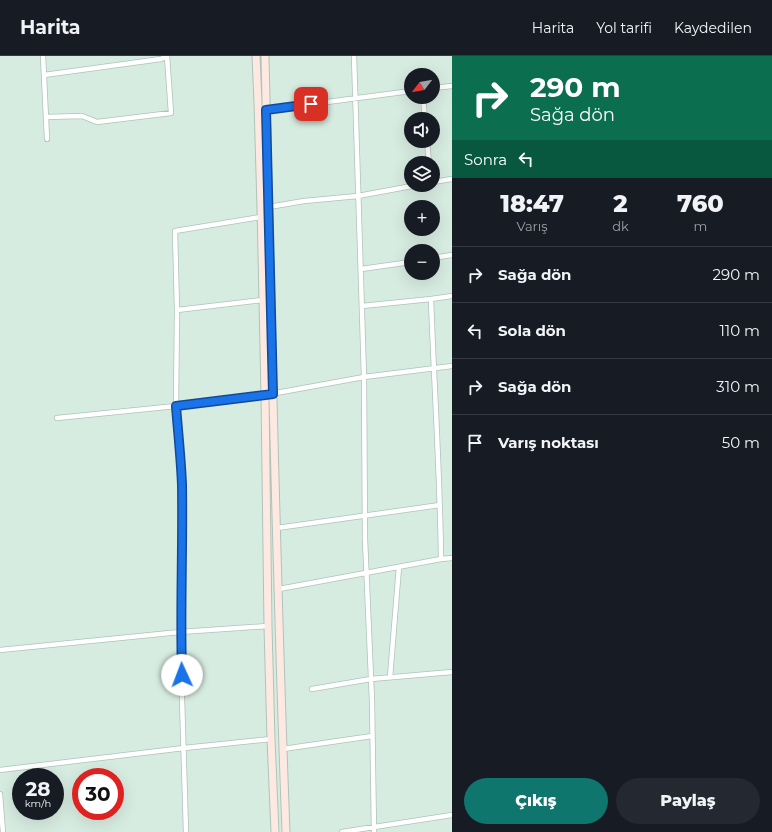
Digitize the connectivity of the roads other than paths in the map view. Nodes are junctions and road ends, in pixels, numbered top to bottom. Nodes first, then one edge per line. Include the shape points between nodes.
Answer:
1 (44, 56) edge
2 (167, 56) edge
3 (256, 56) edge
4 (265, 56) edge
5 (354, 56) edge
6 (44, 75) junction
7 (452, 86) edge
8 (440, 87) edge
9 (404, 92) edge
10 (356, 98) junction
11 (266, 110) junction
12 (46, 117) junction
13 (47, 139) dead end
14 (452, 179) edge
15 (440, 181) edge
16 (404, 188) edge
17 (358, 196) junction
18 (269, 207) junction
19 (261, 217) junction
20 (452, 255) edge
21 (440, 257) edge
22 (404, 263) edge
23 (361, 269) junction
24 (452, 296) edge
25 (430, 299) junction
26 (263, 300) junction
27 (362, 306) junction
28 (177, 310) junction
29 (452, 366) edge
30 (433, 368) junction
31 (364, 377) junction
32 (269, 394) junction
33 (176, 406) junction
34 (57, 418) dead end
35 (440, 505) junction
36 (365, 516) junction
37 (277, 528) junction
38 (452, 558) edge
39 (441, 559) junction
40 (399, 567) junction
41 (366, 573) junction
42 (279, 589) junction
43 (268, 626) junction
44 (180, 632) junction
45 (0, 650) edge
46 (452, 672) edge
47 (390, 677) junction
48 (370, 679) junction
49 (312, 689) dead end
50 (372, 736) junction
51 (271, 739) junction
52 (184, 748) junction
53 (283, 748) junction
54 (0, 770) edge
55 (0, 794) edge
56 (452, 815) edge
57 (374, 829) edge
58 (3, 832) edge
59 (186, 832) edge
60 (275, 832) edge
61 (286, 832) edge
62 (342, 832) edge

1 - 6 street
2 - 6 street via 161,59
2 - 12 street via 171,113 97,122 82,116
3 - 19 street
4 - 11 street
5 - 10 street
6 - 12 street
7 - 8 street
9 - 10 street
10 - 11 street
10 - 17 street
11 - 18 street
12 - 13 street
14 - 15 street
16 - 17 street
17 - 18 street
17 - 23 street
18 - 32 street
19 - 26 street
19 - 28 street via 175,231
20 - 21 street
22 - 23 street
23 - 27 street
24 - 25 street
25 - 27 street
25 - 30 street
26 - 28 street
26 - 32 street
27 - 31 street
28 - 33 street
29 - 30 street
30 - 31 street
30 - 35 street
31 - 32 street
31 - 36 street
32 - 33 street
32 - 37 street
32 - 43 street
33 - 34 street
33 - 44 street via 182,484
35 - 36 street
35 - 39 street
36 - 37 street
36 - 41 street
37 - 42 street
38 - 39 street
39 - 40 street
40 - 41 street
40 - 47 street
41 - 42 street
41 - 48 street
42 - 53 street
43 - 44 street
43 - 51 street
44 - 45 street
44 - 52 street
46 - 47 street
47 - 48 street
48 - 49 street
48 - 50 street
50 - 53 street
50 - 57 street
51 - 52 street
51 - 60 street
52 - 54 street
52 - 59 street
53 - 61 street
55 - 58 street
56 - 57 street
57 - 62 street

